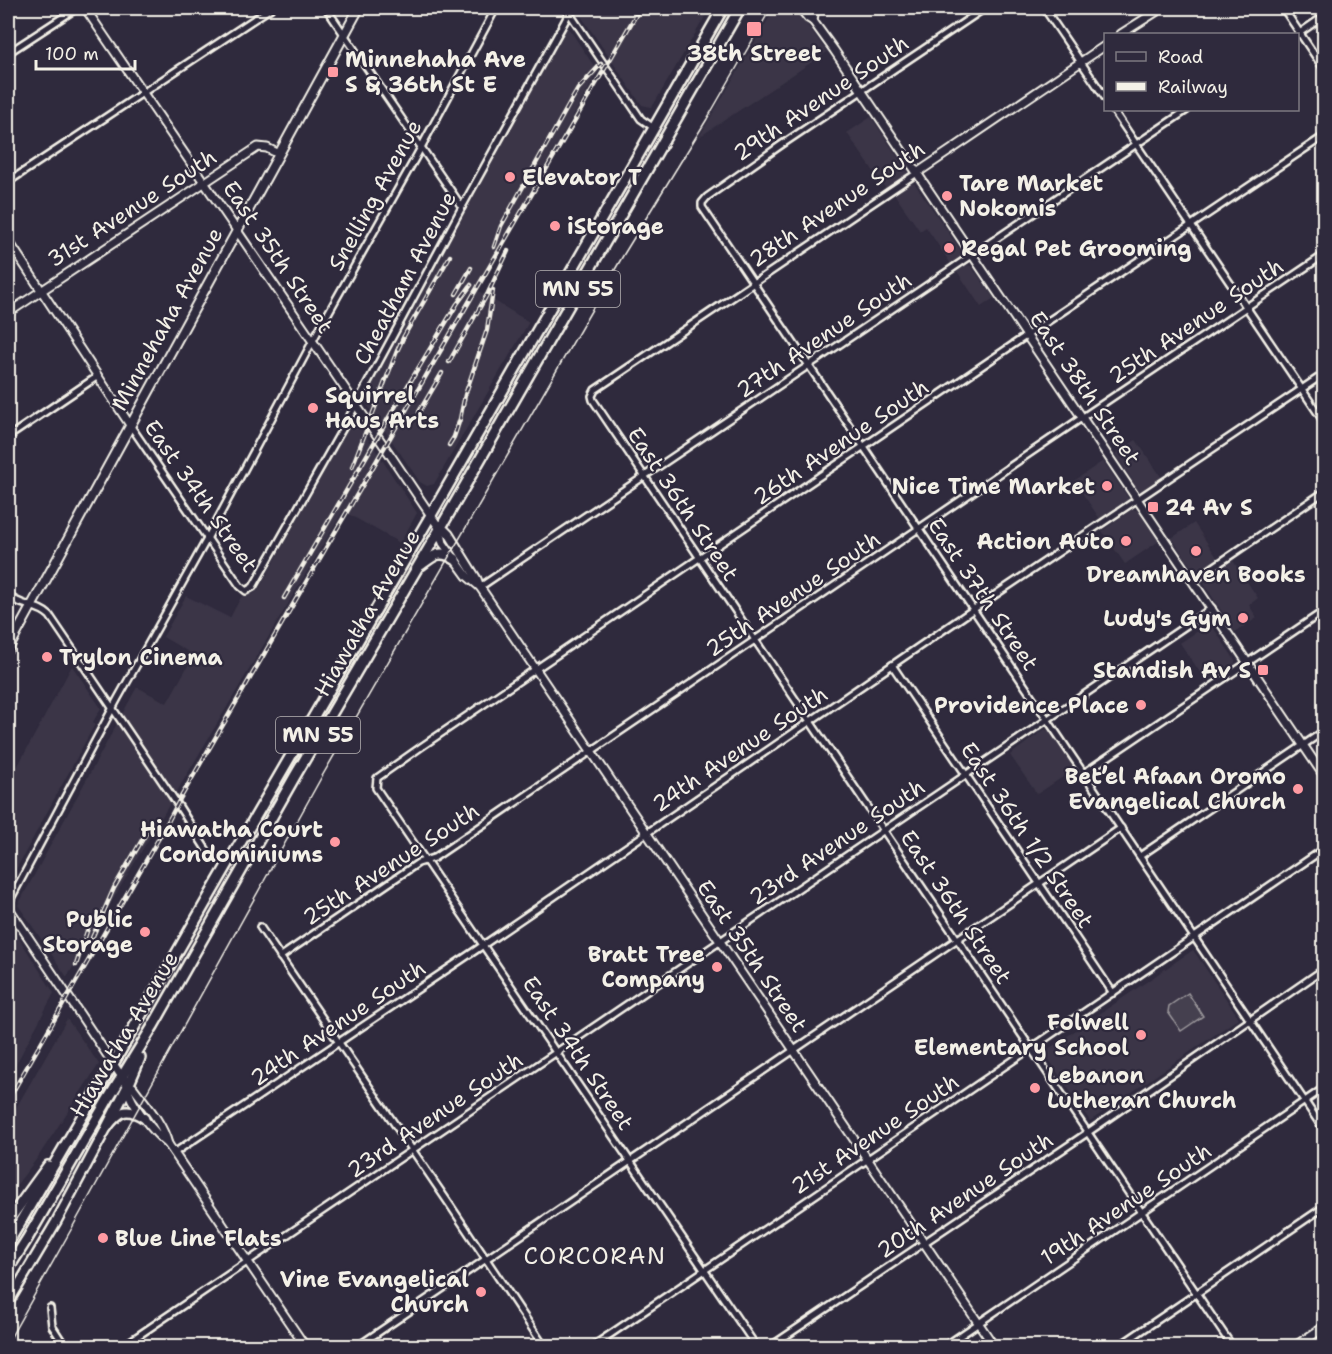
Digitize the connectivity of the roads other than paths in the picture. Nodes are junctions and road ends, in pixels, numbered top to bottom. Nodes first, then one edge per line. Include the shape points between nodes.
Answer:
1 (77, 8) edge
2 (85, 8) edge
3 (271, 8) edge
4 (326, 8) edge
5 (359, 8) edge
6 (496, 8) edge
7 (723, 8) edge
8 (740, 8) edge
9 (800, 8) edge
10 (809, 8) edge
11 (985, 8) edge
12 (1044, 8) edge
13 (1162, 8) edge
14 (1283, 8) edge
15 (569, 9) edge
16 (1324, 16) edge
17 (813, 21) junction
18 (1123, 33) edge
19 (1298, 33) edge
20 (1299, 34) edge
21 (344, 35) junction
22 (1104, 46) edge
23 (8, 53) edge
24 (1081, 62) junction
25 (1324, 69) edge
26 (861, 91) junction
27 (143, 92) junction
28 (1104, 96) edge
29 (1114, 111) edge
30 (1186, 111) edge
31 (654, 128) junction
32 (1324, 136) edge
33 (1136, 144) junction
34 (420, 146) junction
35 (279, 154) junction
36 (917, 173) junction
37 (8, 182) edge
38 (205, 182) junction
39 (707, 197) joint
40 (462, 207) junction
41 (1192, 226) junction
42 (237, 230) junction
43 (8, 240) edge
44 (973, 254) junction
45 (1324, 255) edge
46 (752, 283) junction
47 (41, 290) junction
48 (1247, 307) junction
49 (8, 313) edge
50 (1027, 335) junction
51 (314, 340) junction
52 (808, 365) junction
53 (1324, 374) edge
54 (98, 376) junction
55 (1302, 388) junction
56 (592, 396) joint
57 (356, 403) junction
58 (1083, 417) junction
59 (1324, 422) edge
60 (130, 425) junction
61 (8, 437) edge
62 (863, 447) junction
63 (644, 476) junction
64 (1324, 492) edge
65 (1138, 499) junction
66 (431, 515) junction
67 (919, 528) junction
68 (440, 529) junction
69 (207, 539) junction
70 (700, 558) junction
71 (455, 559) junction
72 (414, 570) junction
73 (1193, 580) junction
74 (480, 587) junction
75 (246, 591) joint
76 (8, 595) edge
77 (31, 607) junction
78 (1212, 608) junction
79 (974, 609) junction
80 (1324, 611) edge
81 (755, 639) junction
82 (8, 649) edge
83 (1248, 663) junction
84 (892, 665) junction
85 (536, 669) junction
86 (113, 709) junction
87 (1048, 719) junction
88 (810, 721) junction
89 (1324, 731) edge
90 (1304, 745) junction
91 (592, 751) junction
92 (1084, 773) junction
93 (966, 775) junction
94 (1324, 776) edge
95 (377, 778) joint
96 (1121, 828) junction
97 (884, 830) junction
98 (646, 832) junction
99 (1324, 849) edge
100 (1140, 856) junction
101 (426, 861) junction
102 (228, 864) junction
103 (1040, 884) junction
104 (8, 906) edge
105 (260, 927) dead end
106 (1195, 937) junction
107 (957, 939) junction
108 (720, 941) junction
109 (483, 945) junction
110 (279, 957) junction
111 (1324, 969) edge
112 (1113, 993) junction
113 (1250, 1020) junction
114 (153, 1026) junction
115 (338, 1042) junction
116 (1031, 1048) junction
117 (794, 1050) junction
118 (557, 1053) junction
119 (113, 1064) junction
120 (122, 1077) junction
121 (128, 1086) junction
122 (1324, 1088) edge
123 (1305, 1101) junction
124 (144, 1119) junction
125 (107, 1127) junction
126 (75, 1130) junction
127 (1324, 1130) edge
128 (1087, 1133) junction
129 (168, 1144) junction
130 (413, 1150) junction
131 (174, 1153) junction
132 (867, 1160) junction
133 (630, 1161) junction
134 (1324, 1207) edge
135 (1142, 1214) junction
136 (8, 1221) edge
137 (8, 1243) edge
138 (923, 1243) junction
139 (486, 1260) junction
140 (248, 1262) junction
141 (8, 1267) edge
142 (705, 1270) junction
143 (1196, 1294) junction
144 (8, 1303) edge
145 (50, 1308) dead end
146 (978, 1324) junction
147 (1324, 1327) edge
148 (65, 1347) edge
149 (123, 1347) edge
150 (305, 1347) edge
151 (358, 1347) edge
152 (544, 1347) edge
153 (593, 1347) edge
154 (756, 1347) edge
155 (771, 1347) edge
156 (945, 1347) edge
157 (994, 1347) edge
158 (1119, 1347) edge
159 (1232, 1347) edge
160 (1296, 1347) edge

1 - 23 street
2 - 27 street, East 35th Street
3 - 27 street
4 - 21 street
5 - 21 main road, Minnehaha Avenue
6 - 34 street, Snelling Avenue
7 - 31 highway, Hiawatha Avenue / MN 55
8 - 68 highway, Hiawatha Avenue / MN 55
9 - 17 street, East 38th Street
10 - 17 street, East 38th Street via 814,14
11 - 26 street, 29th Avenue South
12 - 24 street
13 - 18 street
14 - 19 street
15 - 31 street via 641,119
15 - 40 street, Cheatham Avenue
16 - 19 street
17 - 26 street, East 38th Street
20 - 25 street
21 - 34 street
21 - 35 main road, Minnehaha Avenue
22 - 24 street, 28th Avenue South
24 - 28 street
24 - 36 street, 28th Avenue South
26 - 36 street, East 38th Street
26 - 39 street, 29th Avenue South
27 - 37 street
27 - 38 street, East 35th Street
29 - 33 street
30 - 33 street, 27th Avenue South
31 - 66 highway, Hiawatha Avenue / MN 55
32 - 41 street, 26th Avenue South
33 - 41 street
33 - 44 street, 27th Avenue South
34 - 40 street
34 - 51 street, Snelling Avenue
35 - 38 street, 31st Avenue South via 258,147
35 - 42 main road, Minnehaha Avenue
36 - 44 street, East 38th Street
36 - 46 street, 28th Avenue South
38 - 42 street, East 35th Street
38 - 47 street, 31st Avenue South
39 - 46 street, East 37th Street via 702,203 703,210
40 - 57 street, Cheatham Avenue
41 - 48 street
41 - 50 street, 26th Avenue South
42 - 51 street, East 35th Street
42 - 60 main road, Minnehaha Avenue
43 - 47 street, East 34th Street
44 - 50 street, East 38th Street
44 - 52 street, 27th Avenue South
45 - 48 street, 25th Avenue South
46 - 52 street, East 37th Street
46 - 56 street, 28th Avenue South via 595,390
47 - 49 street, 31st Avenue South
47 - 54 street, East 34th Street
48 - 55 street
48 - 58 street, 25th Avenue South
50 - 58 street, East 38th Street
50 - 62 street, 26th Avenue South
51 - 57 street, East 35th Street
51 - 69 street, Snelling Avenue
52 - 62 street, East 37th Street
52 - 63 street, 27th Avenue South
53 - 55 street, 24th Avenue South
54 - 60 street, East 34th Street
54 - 61 street
55 - 59 street
55 - 65 street, 24th Avenue South
56 - 63 street, East 36th Street
57 - 66 street, East 35th Street
57 - 75 street, Cheatham Avenue via 254,587
58 - 65 street, East 38th Street
58 - 67 street, 25th Avenue South
60 - 69 street, East 34th Street
60 - 77 main road, Minnehaha Avenue
62 - 67 street, East 37th Street
62 - 70 street, 26th Avenue South
63 - 70 street, East 36th Street
63 - 74 street, 27th Avenue South
64 - 73 street
65 - 73 street, East 38th Street
65 - 79 street, 24th Avenue South
66 - 68 street, East 35th Street
66 - 102 highway, Hiawatha Avenue / MN 55
67 - 79 street, East 37th Street
67 - 81 street, 25th Avenue South
68 - 71 street, East 35th Street via 442,543
68 - 72 highway, Hiawatha Avenue / MN 55
68 - 74 street, East 35th Street via 449,534
69 - 75 street, East 34th Street
69 - 86 street, Snelling Avenue
70 - 81 street, East 36th Street
70 - 85 street, 26th Avenue South
71 - 72 highway via 438,553
71 - 74 street, East 35th Street
72 - 114 highway, Hiawatha Avenue / MN 55
73 - 78 street, East 38th Street
74 - 85 street, East 35th Street
76 - 77 street
77 - 82 main road, Minnehaha Avenue
77 - 86 street via 50,616
78 - 83 street, East 38th Street
78 - 87 street, 23rd Avenue South
79 - 84 street, 24th Avenue South
79 - 87 street, East 37th Street
80 - 83 street
81 - 88 street, East 36th Street
81 - 91 street, 25th Avenue South
83 - 90 street, East 38th Street
83 - 92 street
84 - 88 street, 24th Avenue South
84 - 93 street, East 36th 1/2 Street
85 - 91 street, East 35th Street
85 - 95 street, 26th Avenue South
86 - 102 street via 209,854
86 - 104 street, Snelling Avenue
87 - 92 street, East 37th Street
87 - 93 street, 23rd Avenue South
88 - 97 street, East 36th Street
88 - 98 street, 24th Avenue South
89 - 90 street
90 - 94 street, East 38th Street
90 - 100 street
91 - 98 street, East 35th Street
91 - 101 street, 25th Avenue South
92 - 96 street, East 37th Street
93 - 97 street, 23rd Avenue South
93 - 103 street, East 36th 1/2 Street
95 - 101 street, East 34th Street via 376,788
96 - 100 street, East 37th Street
96 - 103 street
97 - 107 street, East 36th Street
97 - 108 street, 23rd Avenue South
98 - 108 street, East 35th Street
98 - 109 street, 24th Avenue South
99 - 106 street, 21st Avenue South
100 - 106 street, East 37th Street
101 - 109 street, East 34th Street
101 - 110 street, 25th Avenue South
102 - 119 highway, Hiawatha Avenue / MN 55
103 - 107 street
103 - 112 street, East 36th 1/2 Street
104 - 119 street
105 - 110 street
106 - 112 street, 21st Avenue South
106 - 113 street, East 37th Street
107 - 116 street, East 36th Street
107 - 117 street
108 - 117 street, East 35th Street
108 - 118 street, 23rd Avenue South
109 - 115 street, 24th Avenue South
109 - 118 street, East 34th Street
110 - 115 street
111 - 113 street, 20th Avenue South
112 - 116 street, 21st Avenue South
113 - 123 street, East 37th Street
113 - 128 street, 20th Avenue South
114 - 120 highway, Hiawatha Avenue / MN 55
114 - 121 highway
115 - 130 street
115 - 131 street, 24th Avenue South
116 - 128 street, East 36th Street
116 - 132 street, 21st Avenue South
117 - 132 street, East 35th Street
117 - 133 street
118 - 130 street, 23rd Avenue South
118 - 133 street, East 34th Street
119 - 120 street
119 - 126 highway, Hiawatha Avenue / MN 55
120 - 121 street
120 - 141 highway, Hiawatha Avenue / MN 55
121 - 124 street via 127,1093
121 - 125 highway
121 - 129 street via 140,1096
122 - 123 street, 19th Avenue South
123 - 127 street, East 37th Street
123 - 135 street, 19th Avenue South
124 - 125 main road via 132,1111 124,1112
124 - 129 street
125 - 144 main road
126 - 136 highway
126 - 137 highway, Hiawatha Avenue / MN 55
128 - 135 street, East 36th Street
128 - 138 street, 20th Avenue South
129 - 131 street
130 - 139 street
130 - 140 street, 23rd Avenue South
131 - 140 street
132 - 138 street, East 35th Street
132 - 142 street, 21st Avenue South
133 - 139 street
133 - 142 street, East 34th Street
134 - 143 street
135 - 143 street, East 36th Street
135 - 146 street, 19th Avenue South
138 - 146 street, East 35th Street
138 - 155 street, 20th Avenue South
139 - 151 street
139 - 152 street
140 - 149 street, 23rd Avenue South
140 - 150 street
142 - 153 street, 21st Avenue South
142 - 154 street, East 34th Street
143 - 158 street
143 - 159 street, East 36th Street
145 - 148 street via 52,1326
146 - 156 street, 19th Avenue South
146 - 157 street, East 35th Street
147 - 160 main road

